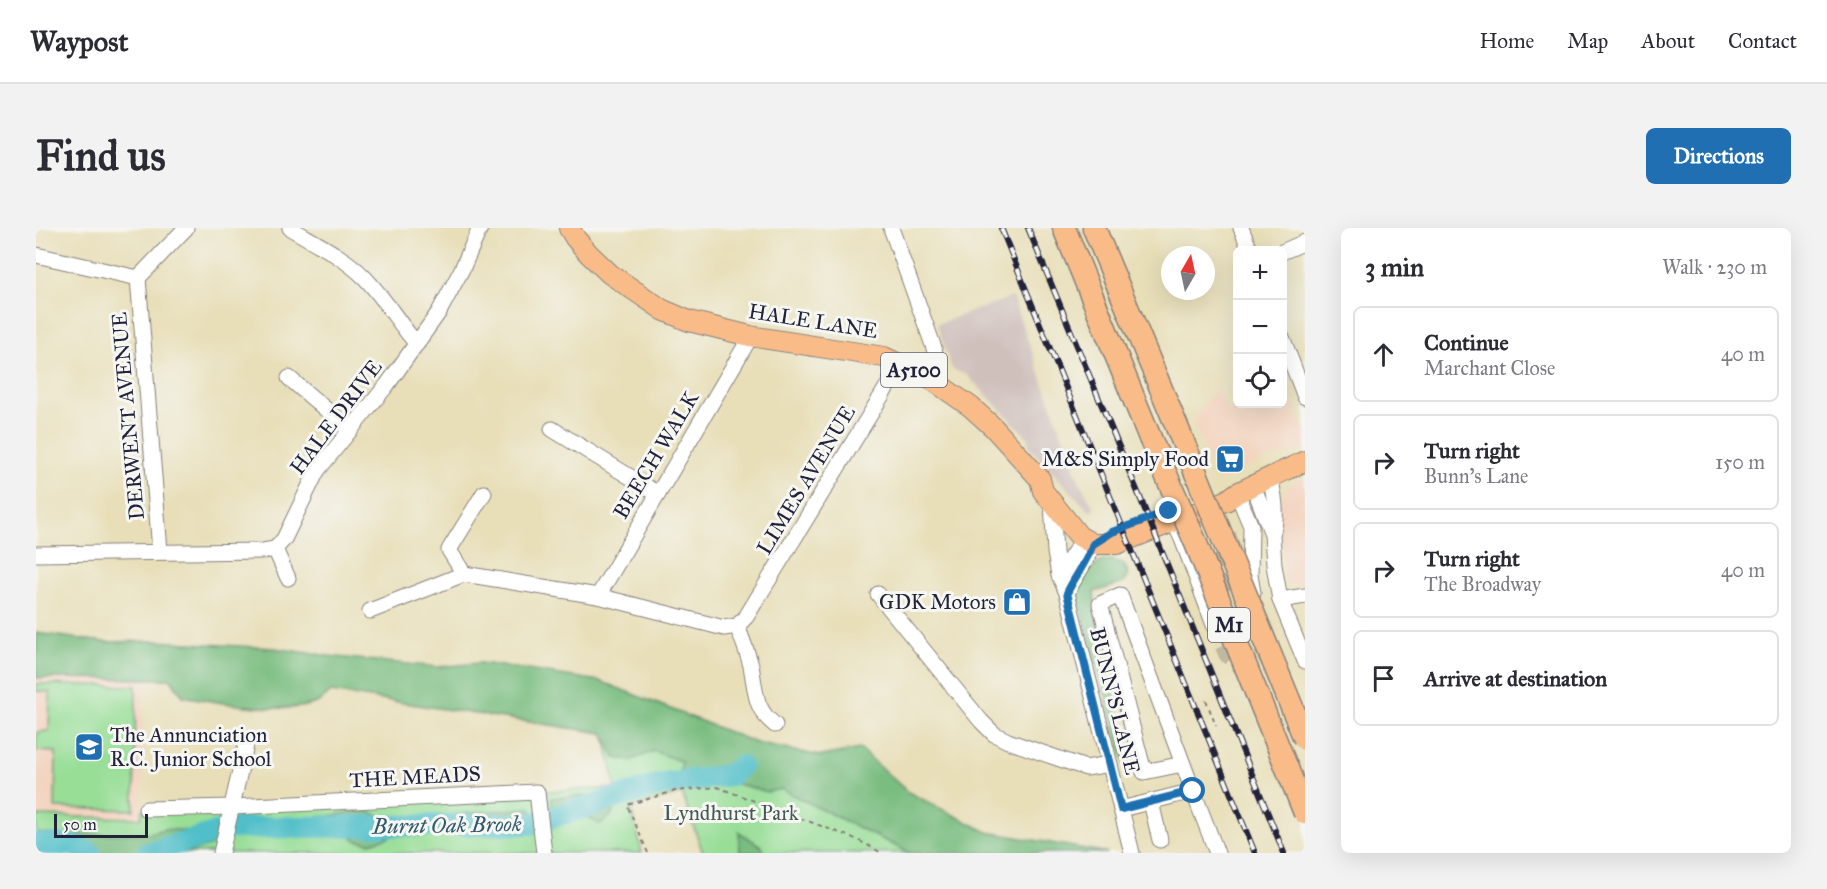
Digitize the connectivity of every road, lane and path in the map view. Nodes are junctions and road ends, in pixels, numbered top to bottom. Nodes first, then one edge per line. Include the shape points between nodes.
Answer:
1 (186, 228) edge
2 (290, 228) edge
3 (480, 228) edge
4 (570, 228) edge
5 (891, 228) edge
6 (1064, 228) edge
7 (1094, 228) edge
8 (1241, 228) edge
9 (1305, 242) edge
10 (1248, 246) edge
11 (1287, 250) edge
12 (36, 255) edge
13 (138, 278) junction
14 (751, 336) junction
15 (417, 344) junction
16 (1287, 349) edge
17 (901, 364) junction
18 (289, 378) dead end
19 (931, 379) junction
20 (1303, 387) edge
21 (552, 429) dead end
22 (350, 430) junction
23 (1305, 461) edge
24 (1040, 479) junction
25 (1253, 485) junction
26 (484, 493) dead end
27 (658, 494) junction
28 (1052, 503) junction
29 (1175, 524) junction
30 (1093, 544) junction
31 (275, 549) junction
32 (160, 551) junction
33 (36, 554) edge
34 (464, 574) junction
35 (1059, 575) junction
36 (288, 578) dead end
37 (1067, 593) junction
38 (878, 594) dead end
39 (598, 596) junction
40 (1305, 596) edge
41 (1280, 600) junction
42 (1254, 602) dead end
43 (370, 611) dead end
44 (742, 622) junction
45 (1215, 625) tunnel mouth
46 (1305, 661) edge
47 (1206, 700) dead end
48 (775, 725) dead end
49 (1216, 726) dead end
50 (1305, 739) edge
51 (247, 741) dead end
52 (1110, 764) junction
53 (1183, 764) junction
54 (1193, 791) junction
55 (1151, 802) junction
56 (233, 807) junction
57 (146, 809) dead end
58 (1121, 809) junction
59 (1305, 813) edge
60 (1160, 840) dead end
61 (221, 853) edge
62 (544, 853) edge
63 (648, 853) edge
64 (882, 853) edge
65 (1132, 853) edge
66 (1217, 853) edge

1 - 13 street
2 - 15 street via 352,266
3 - 15 street, HALE DRIVE via 439,312
4 - 14 main road, HALE LANE / A5100 via 588,254 663,310 689,321
5 - 19 street via 934,348 936,359
6 - 59 highway, M1, bridge
7 - 50 highway, M1, bridge
8 - 10 street
9 - 11 street
12 - 13 street
13 - 32 street, DERWENT AVENUE
14 - 17 main road, HALE LANE / A5100 via 848,350
14 - 27 street, BEECH WALK
15 - 22 street, HALE DRIVE
16 - 20 street
17 - 19 main road, HALE LANE / A5100
17 - 44 street, LIMES AVENUE
18 - 22 street
19 - 24 main road, HALE LANE / A5100 via 993,427
21 - 27 street
22 - 31 street, HALE DRIVE via 317,471 285,539
23 - 25 main road
24 - 28 main road, HALE LANE / A5100
24 - 30 main road, HALE LANE / A5100 via 1052,484 1088,527
25 - 29 main road
25 - 29 main road via 1222,491
25 - 41 street via 1272,534
25 - 42 street via 1250,575
26 - 34 street via 449,550
27 - 39 street, BEECH WALK
28 - 30 main road, HALE LANE / A5100 via 1079,536
28 - 35 street, BUNN'S LANE
29 - 30 main road via 1117,544
29 - 45 street
30 - 35 street via 1078,547
30 - 37 street
31 - 32 street
31 - 36 street
32 - 33 street
34 - 39 street
34 - 43 street
35 - 37 street, BUNN'S LANE
37 - 52 street, BUNN'S LANE
38 - 52 street via 994,734 1086,768
39 - 44 street via 724,627
40 - 41 street
41 - 46 street
44 - 48 street via 759,708
47 - 49 path
51 - 56 street
52 - 58 street, BUNN'S LANE
53 - 53 street via 1144,772 1100,604 1120,595
53 - 54 street
54 - 55 street
54 - 66 street
55 - 58 street
55 - 60 street
56 - 57 street, THE MEADS
56 - 61 street
56 - 62 street, THE MEADS via 537,792
58 - 65 street, BUNN'S LANE
63 - 64 path via 627,805 675,790 717,787 856,839

